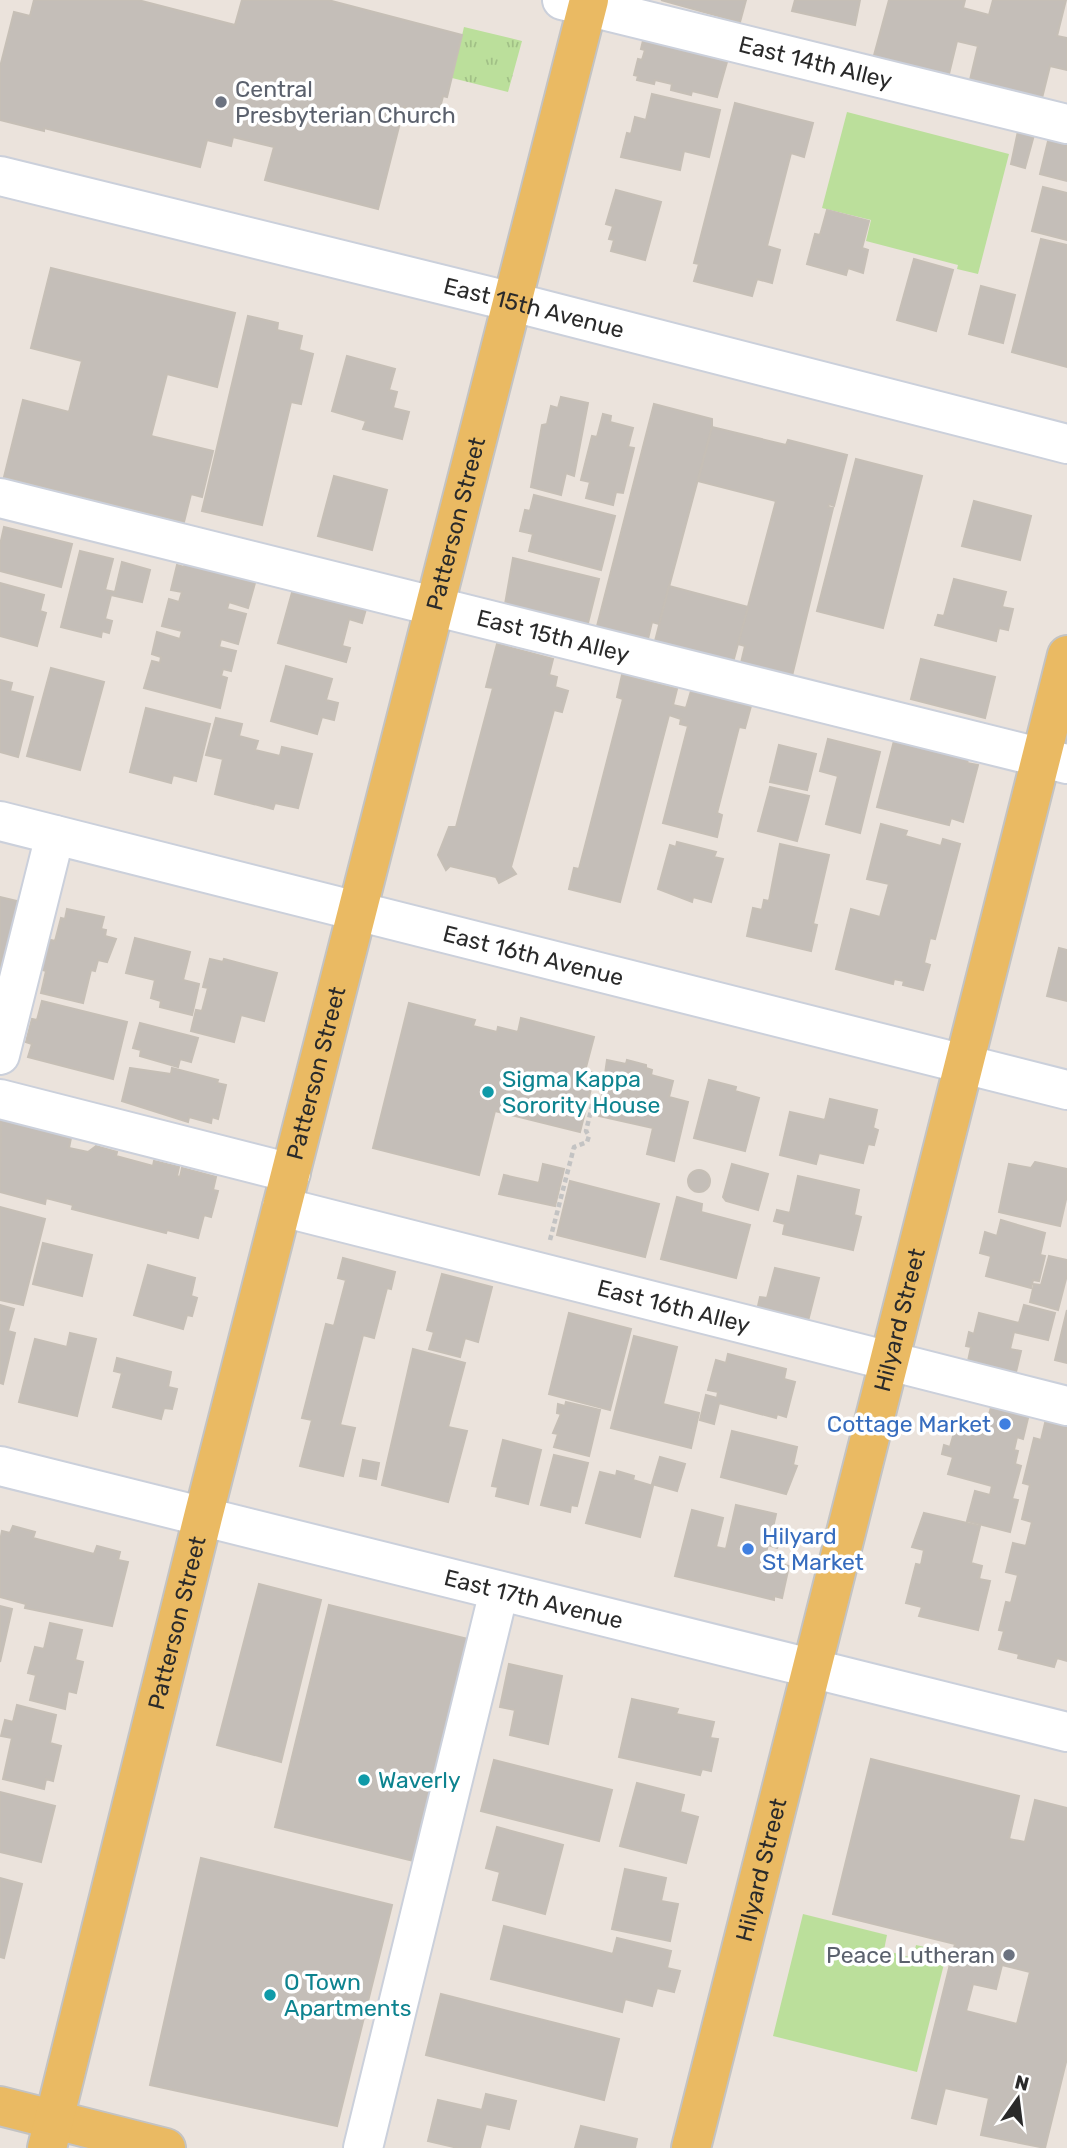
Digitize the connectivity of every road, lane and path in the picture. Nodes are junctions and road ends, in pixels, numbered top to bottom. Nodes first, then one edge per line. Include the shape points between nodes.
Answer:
1 (579, 2) edge
2 (1067, 124) edge
3 (0, 176) edge
4 (513, 302) junction
5 (1067, 444) edge
6 (0, 498) edge
7 (434, 607) junction
8 (1067, 655) edge
9 (1054, 761) edge
10 (0, 821) edge
11 (55, 835) junction
12 (357, 909) junction
13 (0, 1055) edge
14 (965, 1064) junction
15 (1067, 1090) edge
16 (0, 1099) edge
17 (593, 1102) dead end
18 (287, 1190) junction
19 (542, 1272) junction
20 (888, 1361) junction
21 (1067, 1406) edge
22 (0, 1466) edge
23 (203, 1517) junction
24 (499, 1591) junction
25 (813, 1669) junction
26 (1067, 1732) edge
27 (0, 2106) edge
28 (50, 2134) edge
29 (166, 2148) edge
30 (363, 2148) edge
31 (691, 2148) edge

1 - 2 street, East 14th Alley
1 - 4 main road, Patterson Street
3 - 4 street, East 15th Avenue
4 - 5 street, East 15th Avenue
4 - 7 main road, Patterson Street
6 - 7 street, East 15th Alley
7 - 9 street, East 15th Alley
7 - 12 main road, Patterson Street
8 - 9 main road, Hilyard Street
9 - 14 main road, Hilyard Street
10 - 11 street, East 16th Avenue
11 - 12 street, East 16th Avenue
11 - 13 street
12 - 14 street, East 16th Avenue
12 - 18 main road, Patterson Street
14 - 15 street, East 16th Avenue
14 - 20 main road, Hilyard Street
16 - 18 street, East 16th Alley
17 - 19 path via 587,1143 574,1147
18 - 19 street, East 16th Alley
18 - 23 main road, Patterson Street
19 - 20 street, East 16th Alley
20 - 21 street, East 16th Alley
20 - 25 main road, Hilyard Street
22 - 23 street, East 17th Avenue
23 - 24 street, East 17th Avenue
23 - 28 main road, Patterson Street
24 - 25 street, East 17th Avenue
24 - 30 street
25 - 26 street, East 17th Avenue
25 - 31 main road, Hilyard Street
27 - 28 main road
28 - 29 main road

